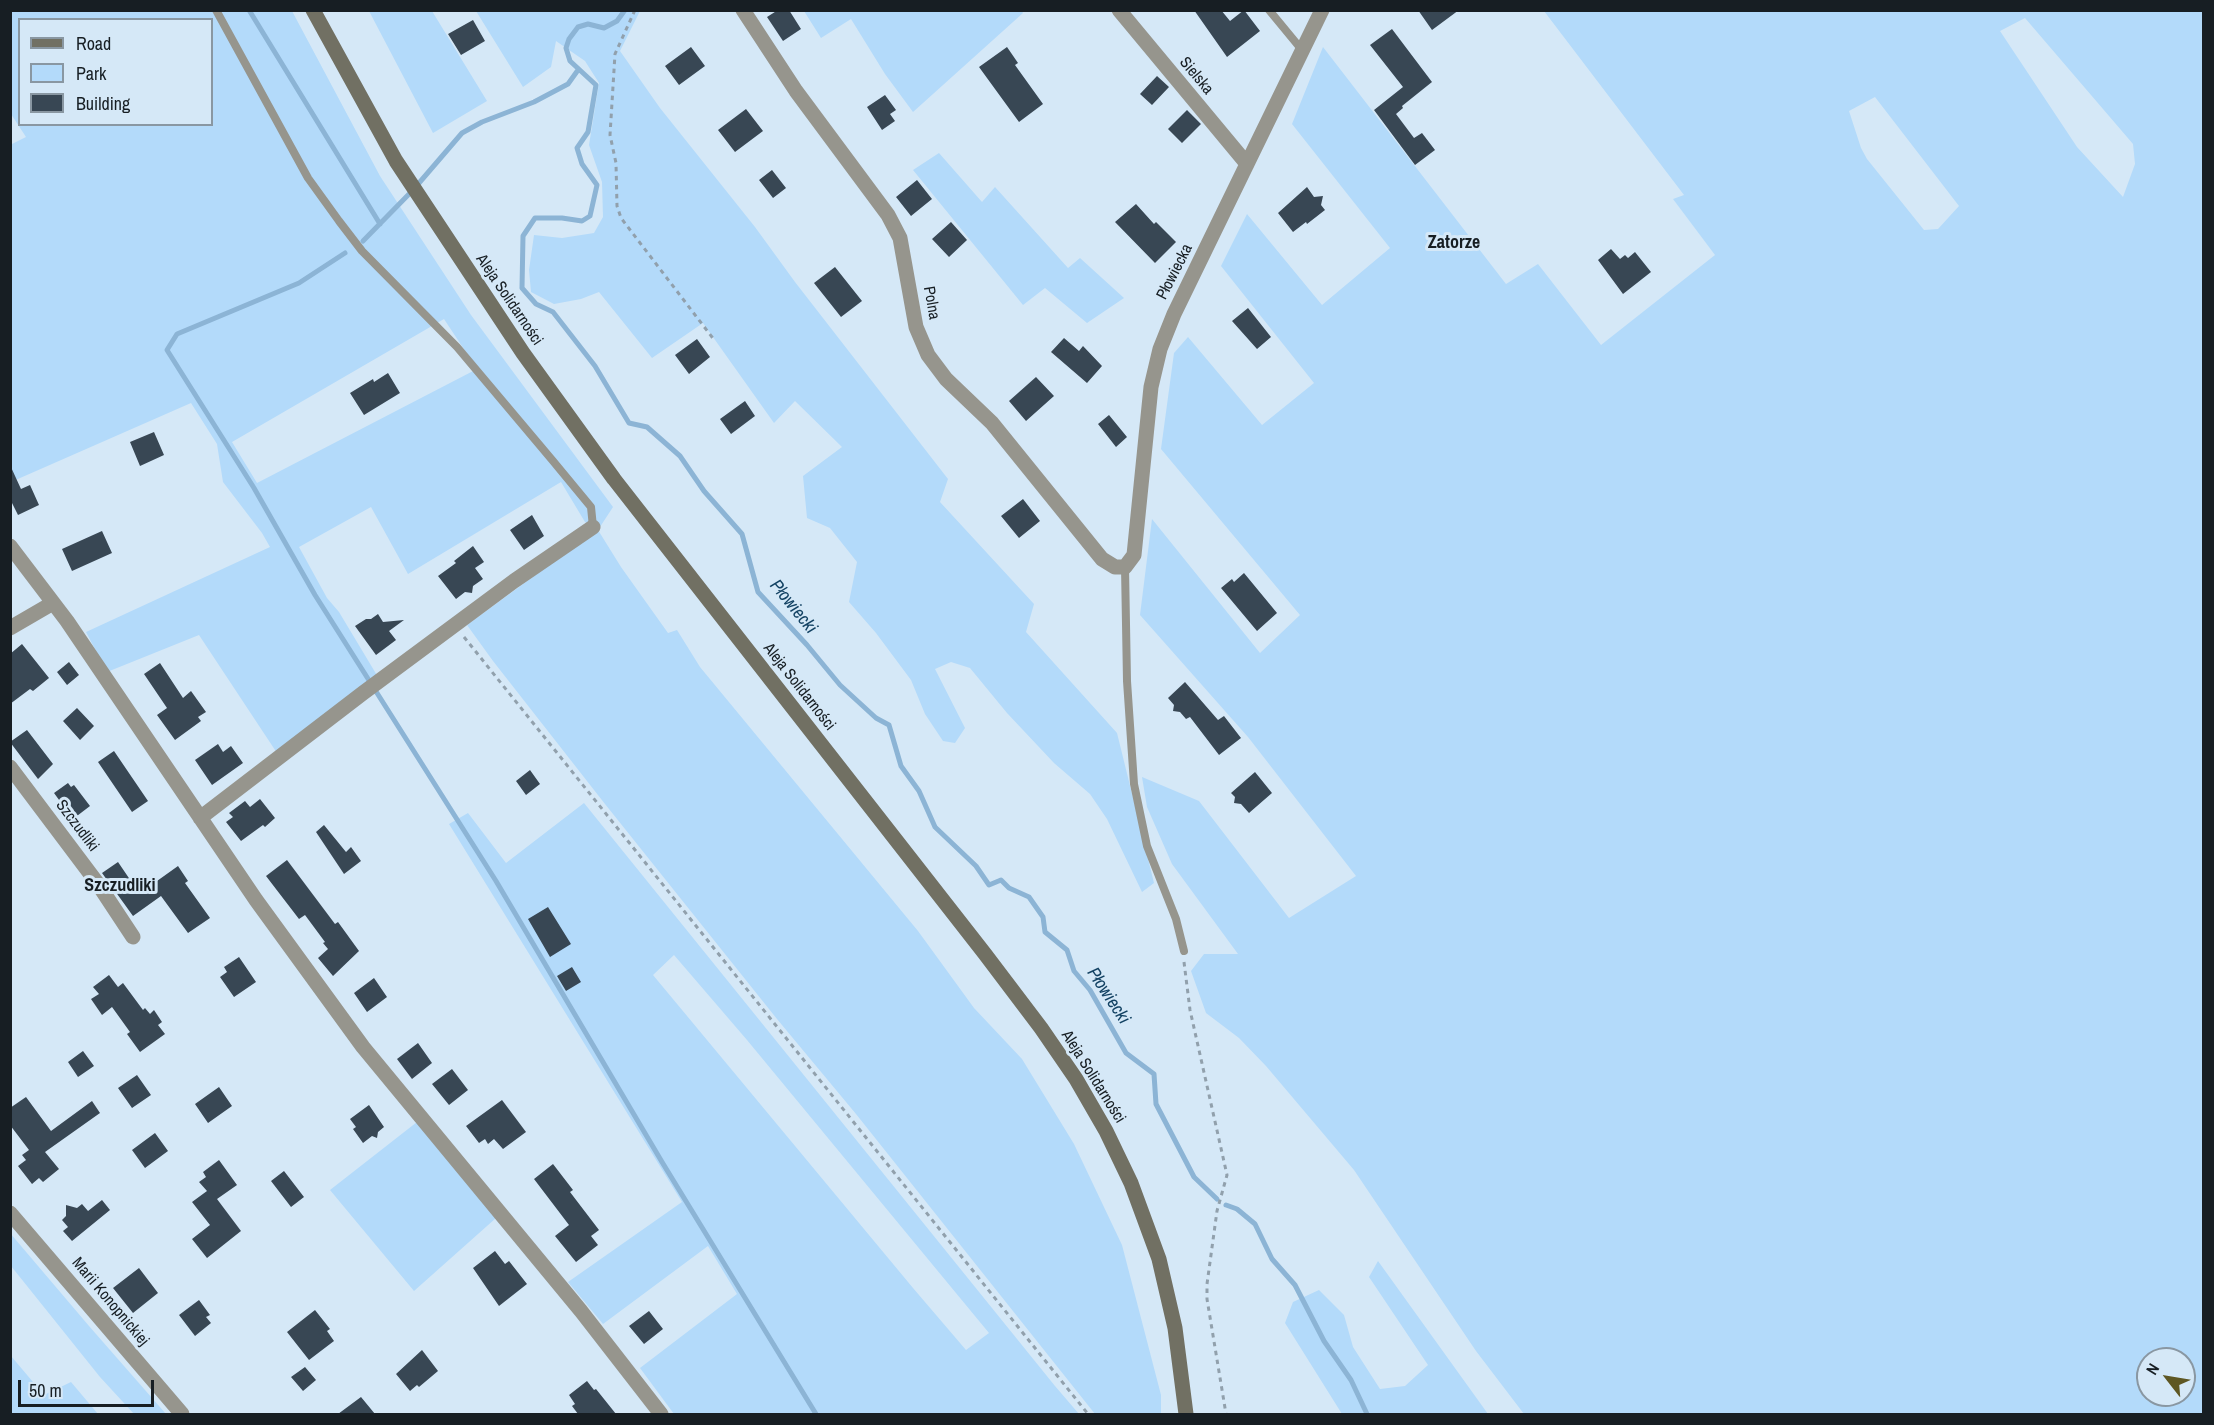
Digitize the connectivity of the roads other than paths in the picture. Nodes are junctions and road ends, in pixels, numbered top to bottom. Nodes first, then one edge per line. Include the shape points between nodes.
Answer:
1 (216, 10) edge
2 (313, 10) edge
3 (742, 10) edge
4 (1119, 10) edge
5 (1269, 10) edge
6 (1322, 10) edge
7 (1302, 50) junction
8 (1247, 164) junction
9 (593, 527) joint
10 (10, 546) edge
11 (1125, 567) junction
12 (53, 603) junction
13 (10, 628) edge
14 (10, 767) edge
15 (200, 818) junction
16 (133, 937) dead end
17 (1184, 951) road end
18 (10, 1213) edge
19 (182, 1414) edge
20 (661, 1414) edge
21 (1186, 1414) edge

1 - 9 lane via 308,178 339,221 362,251 457,347 553,461 591,507
2 - 21 main road, Aleja Solidarności via 396,160 523,353 614,479 999,973 1076,1079 1131,1183 1159,1259 1175,1328
3 - 11 street, Polna via 796,91 888,215 900,238 916,327 928,355 946,379 992,423 1102,559 1115,567
4 - 8 street, Sielska
5 - 7 lane
6 - 7 street, Płowiecka
7 - 8 street, Płowiecka
8 - 11 street, Płowiecka via 1160,349 1151,387 1134,555
9 - 15 street via 514,581
10 - 12 street
11 - 17 lane via 1134,784 1147,846 1176,919
12 - 13 street
12 - 15 street
14 - 16 street, Szczudliki
15 - 20 street via 363,1047 574,1302
18 - 19 street, Marii Konopnickiej

